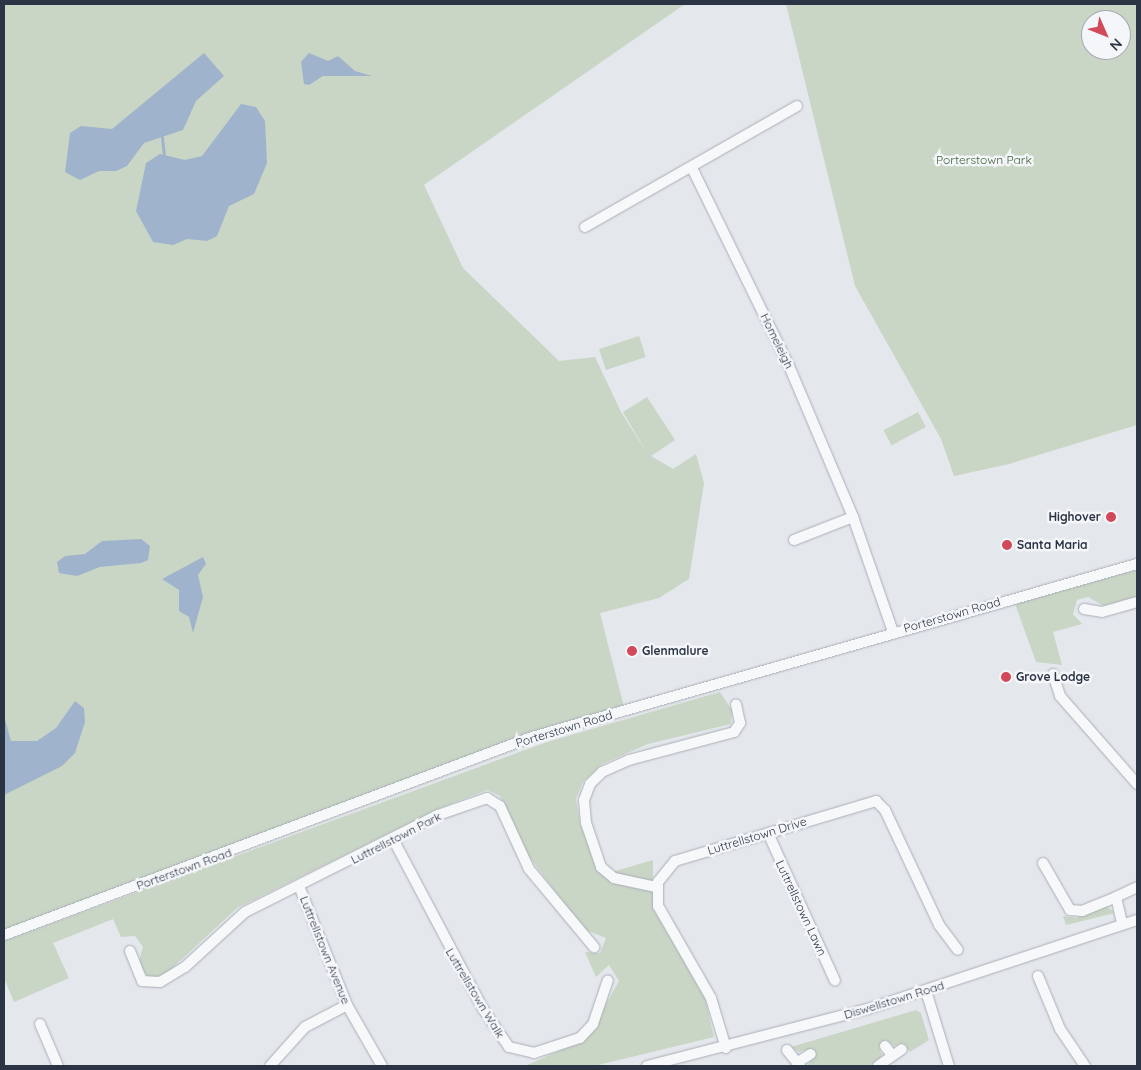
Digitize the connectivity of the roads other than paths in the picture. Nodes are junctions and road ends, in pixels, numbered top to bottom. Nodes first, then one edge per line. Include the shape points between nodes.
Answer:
1 (798, 106) dead end
2 (692, 168) junction
3 (584, 227) dead end
4 (853, 517) junction
5 (794, 540) dead end
6 (1137, 564) edge
7 (1137, 602) edge
8 (1084, 609) dead end
9 (893, 632) junction
10 (1053, 674) dead end
11 (736, 704) dead end
12 (1134, 773) edge
13 (1137, 784) edge
14 (768, 833) junction
15 (393, 839) junction
16 (1043, 863) dead end
17 (299, 886) junction
18 (656, 887) junction
19 (1137, 887) edge
20 (1116, 897) junction
21 (1137, 920) edge
22 (1122, 924) junction
23 (4, 935) edge
24 (594, 947) dead end
25 (958, 950) dead end
26 (130, 951) dead end
27 (1038, 976) dead end
28 (608, 980) dead end
29 (835, 981) dead end
30 (926, 991) junction
31 (347, 1005) junction
32 (40, 1024) dead end
33 (726, 1048) junction
34 (902, 1048) dead end
35 (787, 1050) dead end
36 (811, 1054) dead end
37 (799, 1064) edge
38 (58, 1066) edge
39 (270, 1066) edge
40 (382, 1066) edge
41 (647, 1066) edge
42 (878, 1066) edge
43 (949, 1066) edge
44 (1086, 1066) edge

1 - 2 street
2 - 3 street
2 - 4 street, Homeleigh via 790,366
4 - 5 street
4 - 9 street, Homeleigh
6 - 9 street, Porterstown Road
7 - 8 street via 1102,612
9 - 23 street, Porterstown Road via 532,737
10 - 12 street via 1060,696
11 - 18 street via 740,724 734,732 629,760 602,772 590,784 584,800 586,823 601,868 614,878
12 - 13 street
14 - 18 street, Luttrellstown Drive via 675,861 665,869
14 - 25 street, Luttrellstown Drive via 868,800 879,803 940,925
14 - 29 street, Luttrellstown Lawn
15 - 17 street, Luttrellstown Park
15 - 24 street, Luttrellstown Park via 438,815 487,798 495,800 529,868
15 - 28 street, Luttrellstown Walk via 474,993 508,1047 534,1053 580,1038 593,1024
16 - 20 street via 1070,910 1082,911
17 - 26 street, Luttrellstown Park via 233,920 184,967 160,982 142,981
17 - 31 street, Luttrellstown Avenue
18 - 33 street via 658,906 711,998
19 - 20 street
20 - 22 street
21 - 22 street, Diswellstown Road
22 - 30 street, Diswellstown Road
27 - 44 street via 1060,1029
30 - 33 street, Diswellstown Road
30 - 43 street
31 - 39 street via 305,1026
31 - 40 street, Luttrellstown Avenue
32 - 38 street
33 - 41 street, Diswellstown Road
34 - 42 street via 888,1050
35 - 37 street
36 - 37 street

